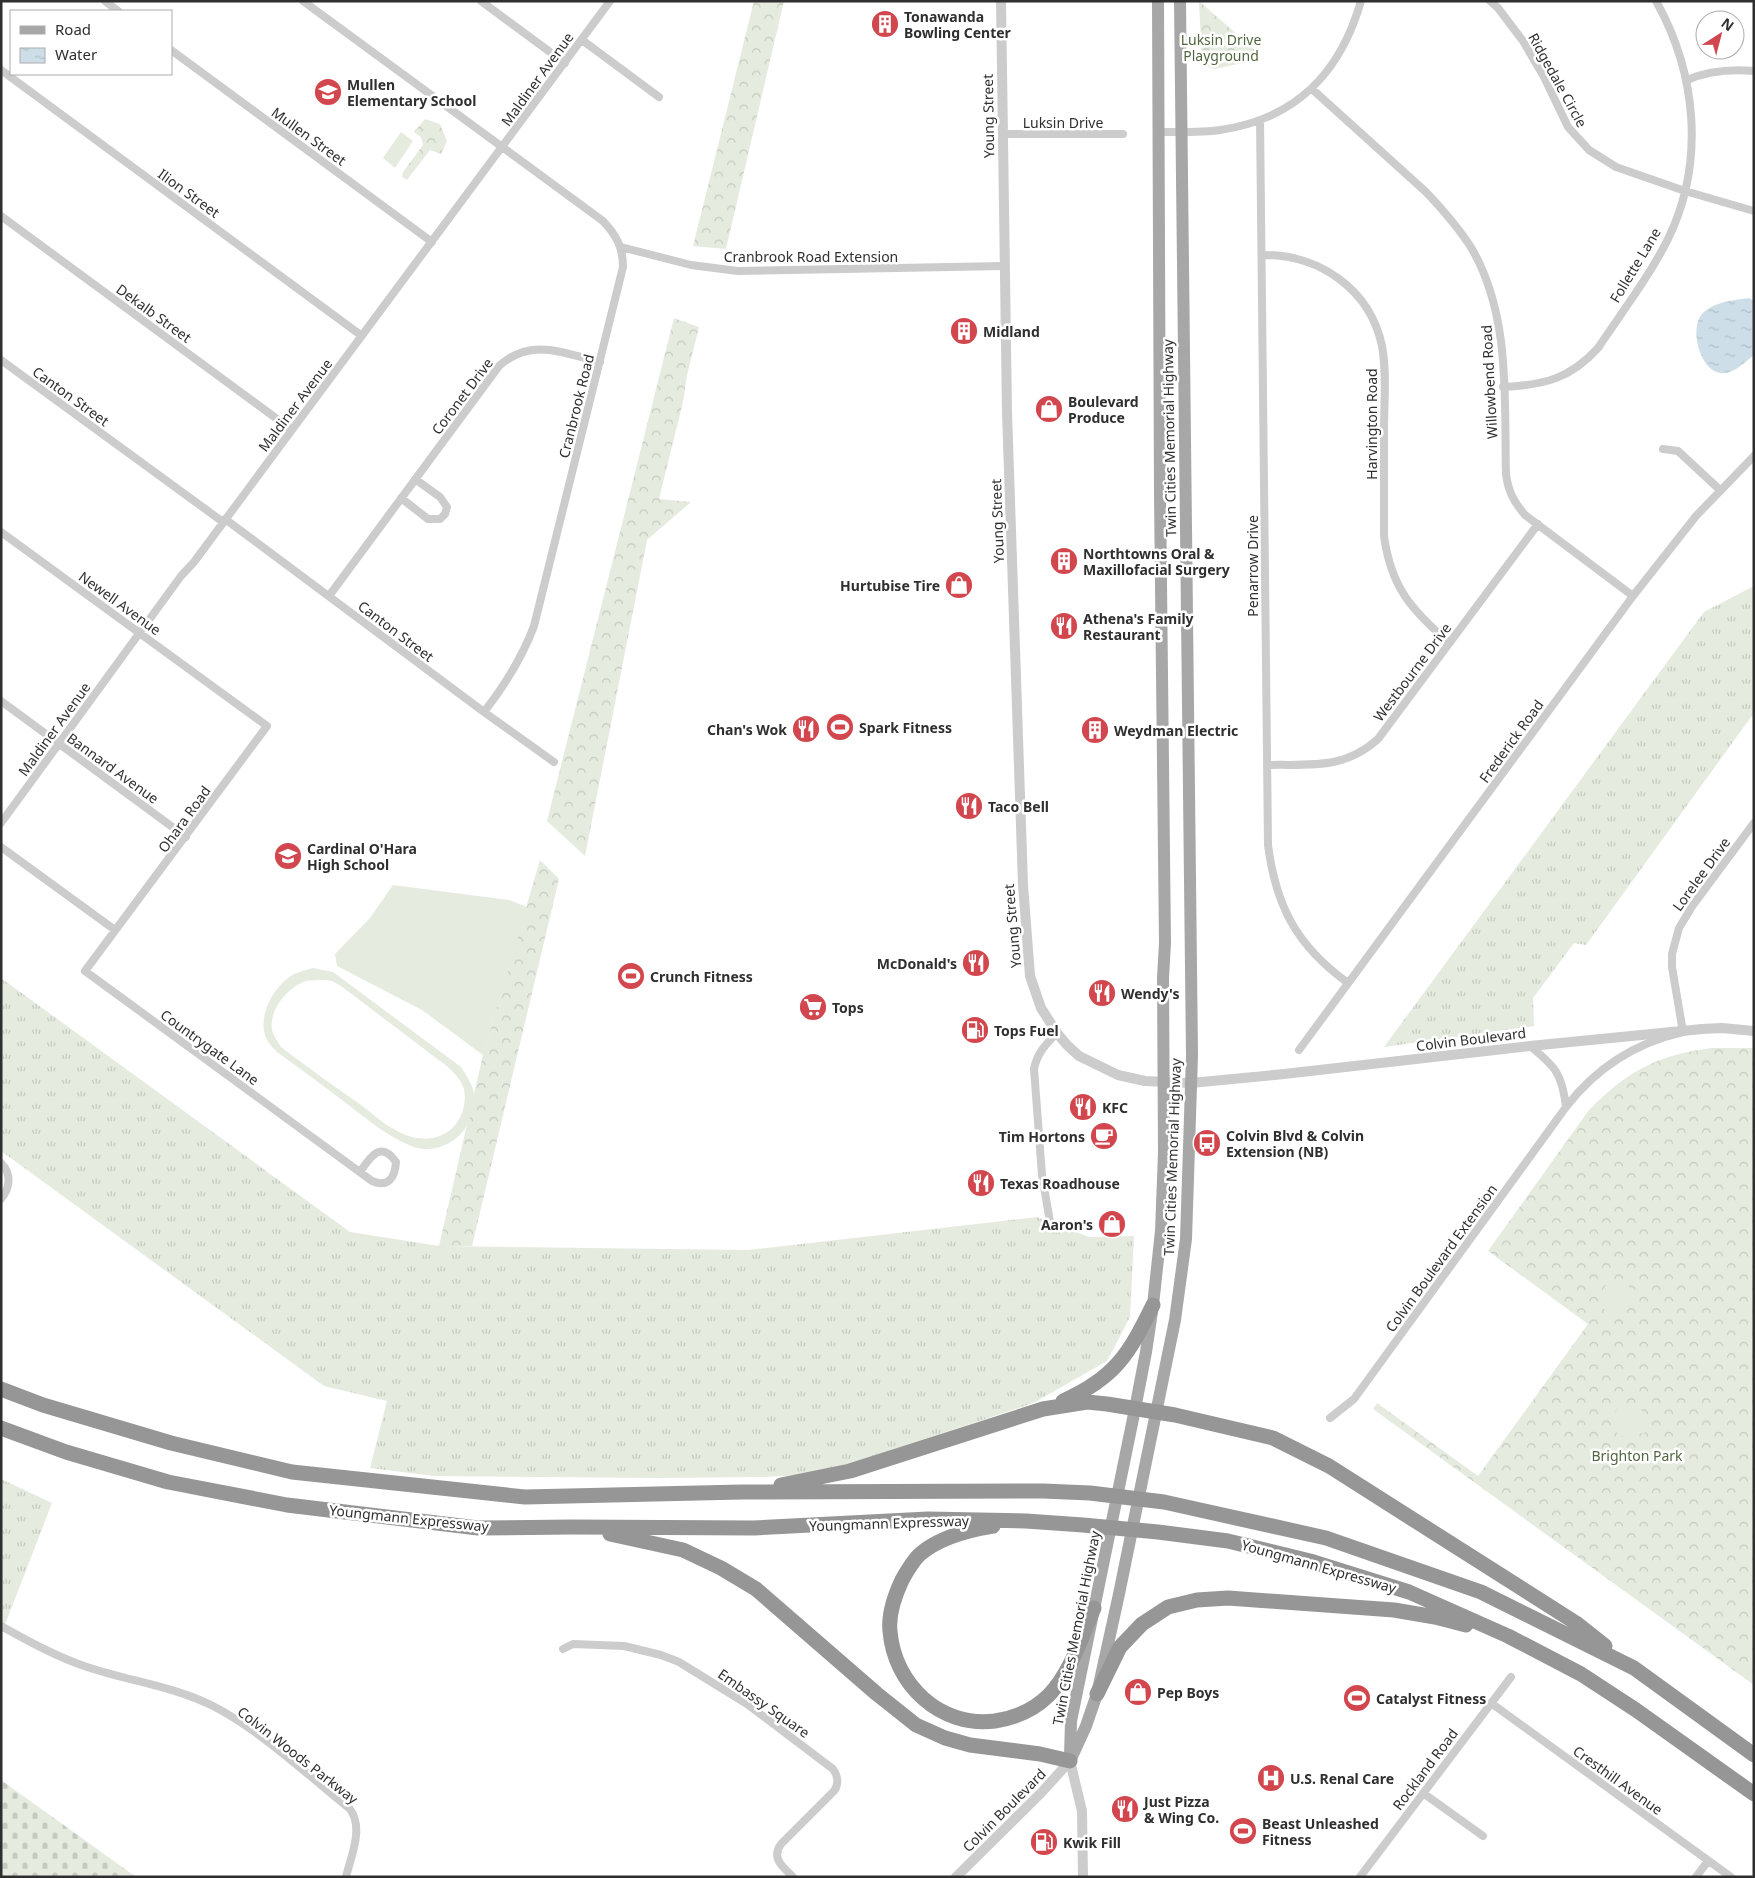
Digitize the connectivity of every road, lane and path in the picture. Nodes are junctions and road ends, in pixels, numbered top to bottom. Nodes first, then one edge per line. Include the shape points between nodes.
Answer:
1 (105, 1) edge
2 (304, 1) edge
3 (481, 1) edge
4 (610, 1) edge
5 (1001, 1) edge
6 (1158, 1) edge
7 (1180, 1) edge
8 (1361, 1) edge
9 (1490, 1) edge
10 (1656, 1) edge
11 (117, 10) edge
12 (582, 40) junction
13 (172, 51) edge
14 (565, 63) junction
15 (1, 70) edge
16 (1754, 70) edge
17 (1687, 80) junction
18 (1312, 89) junction
19 (659, 97) dead end
20 (1260, 120) junction
21 (1182, 131) junction
22 (1158, 132) junction
23 (1002, 134) junction
24 (1123, 134) dead end
25 (502, 147) junction
26 (1685, 191) junction
27 (1754, 211) edge
28 (1, 216) edge
29 (432, 242) junction
30 (621, 247) junction
31 (1262, 255) junction
32 (1004, 266) junction
33 (362, 336) junction
34 (1, 360) edge
35 (600, 362) junction
36 (1503, 386) junction
37 (292, 430) junction
38 (1663, 449) dead end
39 (1754, 456) edge
40 (415, 479) junction
41 (1720, 490) junction
42 (400, 498) junction
43 (224, 521) junction
44 (1538, 524) junction
45 (1, 532) edge
46 (329, 596) junction
47 (1633, 596) junction
48 (140, 633) junction
49 (1449, 643) junction
50 (225, 695) joint
51 (1, 701) edge
52 (484, 712) junction
53 (59, 743) junction
54 (554, 762) dead end
55 (1267, 765) junction
56 (1, 822) edge
57 (1754, 823) edge
58 (1751, 832) edge
59 (186, 837) junction
60 (1, 847) edge
61 (116, 930) junction
62 (1348, 984) junction
63 (1754, 1031) edge
64 (1683, 1032) junction
65 (1057, 1033) junction
66 (1530, 1046) junction
67 (1299, 1050) dead end
68 (1164, 1083) junction
69 (1191, 1083) junction
70 (1566, 1107) junction
71 (3, 1164) edge
72 (360, 1172) junction
73 (1, 1199) edge
74 (1051, 1228) dead end
75 (1153, 1305) junction
76 (1, 1389) edge
77 (1042, 1409) junction
78 (1135, 1409) junction
79 (1157, 1412) junction
80 (1330, 1418) dead end
81 (1, 1428) edge
82 (742, 1492) junction
83 (1026, 1521) junction
84 (572, 1527) junction
85 (1094, 1608) junction
86 (1, 1626) edge
87 (1508, 1636) junction
88 (563, 1649) dead end
89 (1634, 1668) junction
90 (1510, 1677) dead end
91 (1097, 1694) junction
92 (1491, 1703) junction
93 (1754, 1755) edge
94 (1070, 1761) junction
95 (1423, 1793) junction
96 (1754, 1794) edge
97 (1483, 1836) dead end
98 (1708, 1860) junction
99 (346, 1877) edge
100 (793, 1877) edge
101 (956, 1877) edge
102 (1083, 1877) edge
103 (1360, 1877) edge
104 (1696, 1877) edge
105 (1730, 1877) edge

1 - 11 street
2 - 25 street
3 - 14 street
4 - 12 street, Maldiner Avenue
5 - 23 street, Young Street
6 - 22 main road, Twin Cities Memorial Highway
7 - 21 main road, Twin Cities Memorial Highway
8 - 18 street via 1342,52
9 - 26 street, Ridgedale Circle via 1524,41 1568,127 1589,150 1616,167
10 - 17 street, Follette Lane via 1678,47
12 - 14 street, Maldiner Avenue
12 - 19 street
13 - 29 street, Mullen Street
14 - 25 street, Maldiner Avenue
15 - 33 street, Ilion Street
16 - 17 street via 1726,70
17 - 26 street, Follette Lane via 1692,132
18 - 20 street
18 - 36 street, Willowbend Road via 1426,192 1463,236 1479,264 1496,309
20 - 21 street via 1218,130
20 - 31 street, Penarrow Drive
21 - 22 street
21 - 69 main road, Twin Cities Memorial Highway
22 - 68 main road, Twin Cities Memorial Highway
23 - 24 street, Luksin Drive
23 - 32 street, Young Street
25 - 29 street, Maldiner Avenue
25 - 30 street via 603,222 612,230
26 - 27 street, Ridgedale Circle
26 - 36 street, Follette Lane via 1656,260 1589,358 1556,379
28 - 37 street, Dekalb Street
29 - 33 street, Maldiner Avenue
30 - 32 street, Cranbrook Road Extension via 691,265 738,270
30 - 35 street, Cranbrook Road via 623,268
31 - 49 street, Harvington Road via 1305,260 1333,274 1356,294 1372,317 1384,362 1384,536 1387,556 1395,580 1411,606
31 - 55 street, Penarrow Drive
32 - 65 street, Young Street via 1023,885 1030,976 1041,1008
33 - 37 street, Maldiner Avenue
34 - 43 street, Canton Street
35 - 40 street, Coronet Drive via 544,349 526,350 507,359
35 - 52 street, Cranbrook Road via 534,626 517,665
36 - 44 street, Willowbend Road via 1508,486 1517,506
37 - 43 street, Maldiner Avenue
38 - 41 street via 1678,451
39 - 41 street, Frederick Road
40 - 42 street, Coronet Drive
40 - 42 street via 440,497 447,507 445,514 440,519 428,519
41 - 47 street, Frederick Road
42 - 46 street, Coronet Drive
43 - 46 street, Canton Street
43 - 48 street, Maldiner Avenue
44 - 47 street, Willowbend Road
44 - 49 street, Westbourne Drive
45 - 48 street, Newell Avenue
46 - 52 street, Canton Street
47 - 62 street, Frederick Road
48 - 50 street, Newell Avenue
48 - 53 street, Maldiner Avenue
49 - 55 street, Westbourne Drive via 1368,748 1334,763
50 - 59 street, Ohara Road via 267,726
51 - 53 street, Bannard Avenue
52 - 54 street, Canton Street
53 - 56 street, Maldiner Avenue
53 - 59 street, Bannard Avenue
55 - 62 street, Penarrow Drive via 1268,845 1282,907 1311,952
57 - 58 street, Lorelee Drive
58 - 64 street, Lorelee Drive via 1685,916 1675,940 1672,974
59 - 61 street, Ohara Road
60 - 61 street
61 - 72 street, Countrygate Lane via 85,972
62 - 67 street, Frederick Road
63 - 64 street, Colvin Boulevard via 1722,1028
64 - 66 street, Colvin Boulevard
64 - 70 street, Colvin Boulevard Extension via 1652,1041 1616,1059 1585,1084
65 - 68 street, Young Street via 1079,1056 1098,1066 1118,1075
65 - 74 street via 1039,1052 1034,1069 1042,1176
66 - 69 street, Colvin Boulevard
66 - 70 street via 1557,1071
68 - 69 street, Young Street
68 - 75 main road, Twin Cities Memorial Highway via 1161,1231
69 - 79 main road, Twin Cities Memorial Highway via 1186,1239 1175,1320
70 - 80 street, Colvin Boulevard Extension via 1354,1399
71 - 73 street via 9,1184
72 - 72 street, Countrygate Lane via 372,1181 386,1184 396,1170 396,1162 387,1152 381,1151 374,1154
75 - 77 highway via 1124,1358 1106,1376
75 - 78 main road, Twin Cities Memorial Highway
76 - 82 highway, Youngmann Expressway via 43,1405 171,1443 292,1472 525,1497
77 - 78 highway via 1087,1402
77 - 82 highway via 850,1471
78 - 79 highway
78 - 85 main road, Twin Cities Memorial Highway
79 - 89 highway via 1273,1438 1329,1466 1576,1623
79 - 91 main road, Twin Cities Memorial Highway
81 - 84 highway, Youngmann Expressway via 66,1452 168,1482 287,1505 478,1528
82 - 89 highway, Youngmann Expressway via 1043,1491 1164,1502 1326,1538 1481,1592
83 - 84 highway, Youngmann Expressway via 928,1519 754,1528
83 - 85 highway via 985,1527 945,1539 932,1545 911,1564 894,1600 890,1629 898,1665 913,1689 935,1708 957,1718 988,1722 1021,1714 1036,1706 1053,1690 1070,1663
83 - 87 highway, Youngmann Expressway via 1228,1541 1310,1561 1409,1592
84 - 94 highway via 683,1550 721,1568 756,1589 916,1725 970,1745
85 - 94 main road, Twin Cities Memorial Highway via 1071,1721
86 - 99 street, Colvin Woods Parkway via 30,1643 86,1666 162,1686 235,1718 350,1809 356,1820 356,1836
87 - 91 highway via 1394,1610 1228,1598 1197,1600 1168,1607 1142,1624 1120,1647
87 - 96 highway, Youngmann Expressway via 1581,1674
88 - 100 street, Embassy Square via 573,1644 624,1646 679,1662 747,1704 833,1769 838,1779 837,1788 781,1844 776,1855
89 - 93 highway, Youngmann Expressway
90 - 92 street, Rockland Road
91 - 94 main road, Twin Cities Memorial Highway
92 - 95 street, Rockland Road
92 - 98 street, Cresthill Avenue
94 - 101 street, Colvin Boulevard
94 - 102 street via 1082,1811
95 - 97 street
95 - 103 street, Rockland Road
98 - 104 street
98 - 105 street, Cresthill Avenue

